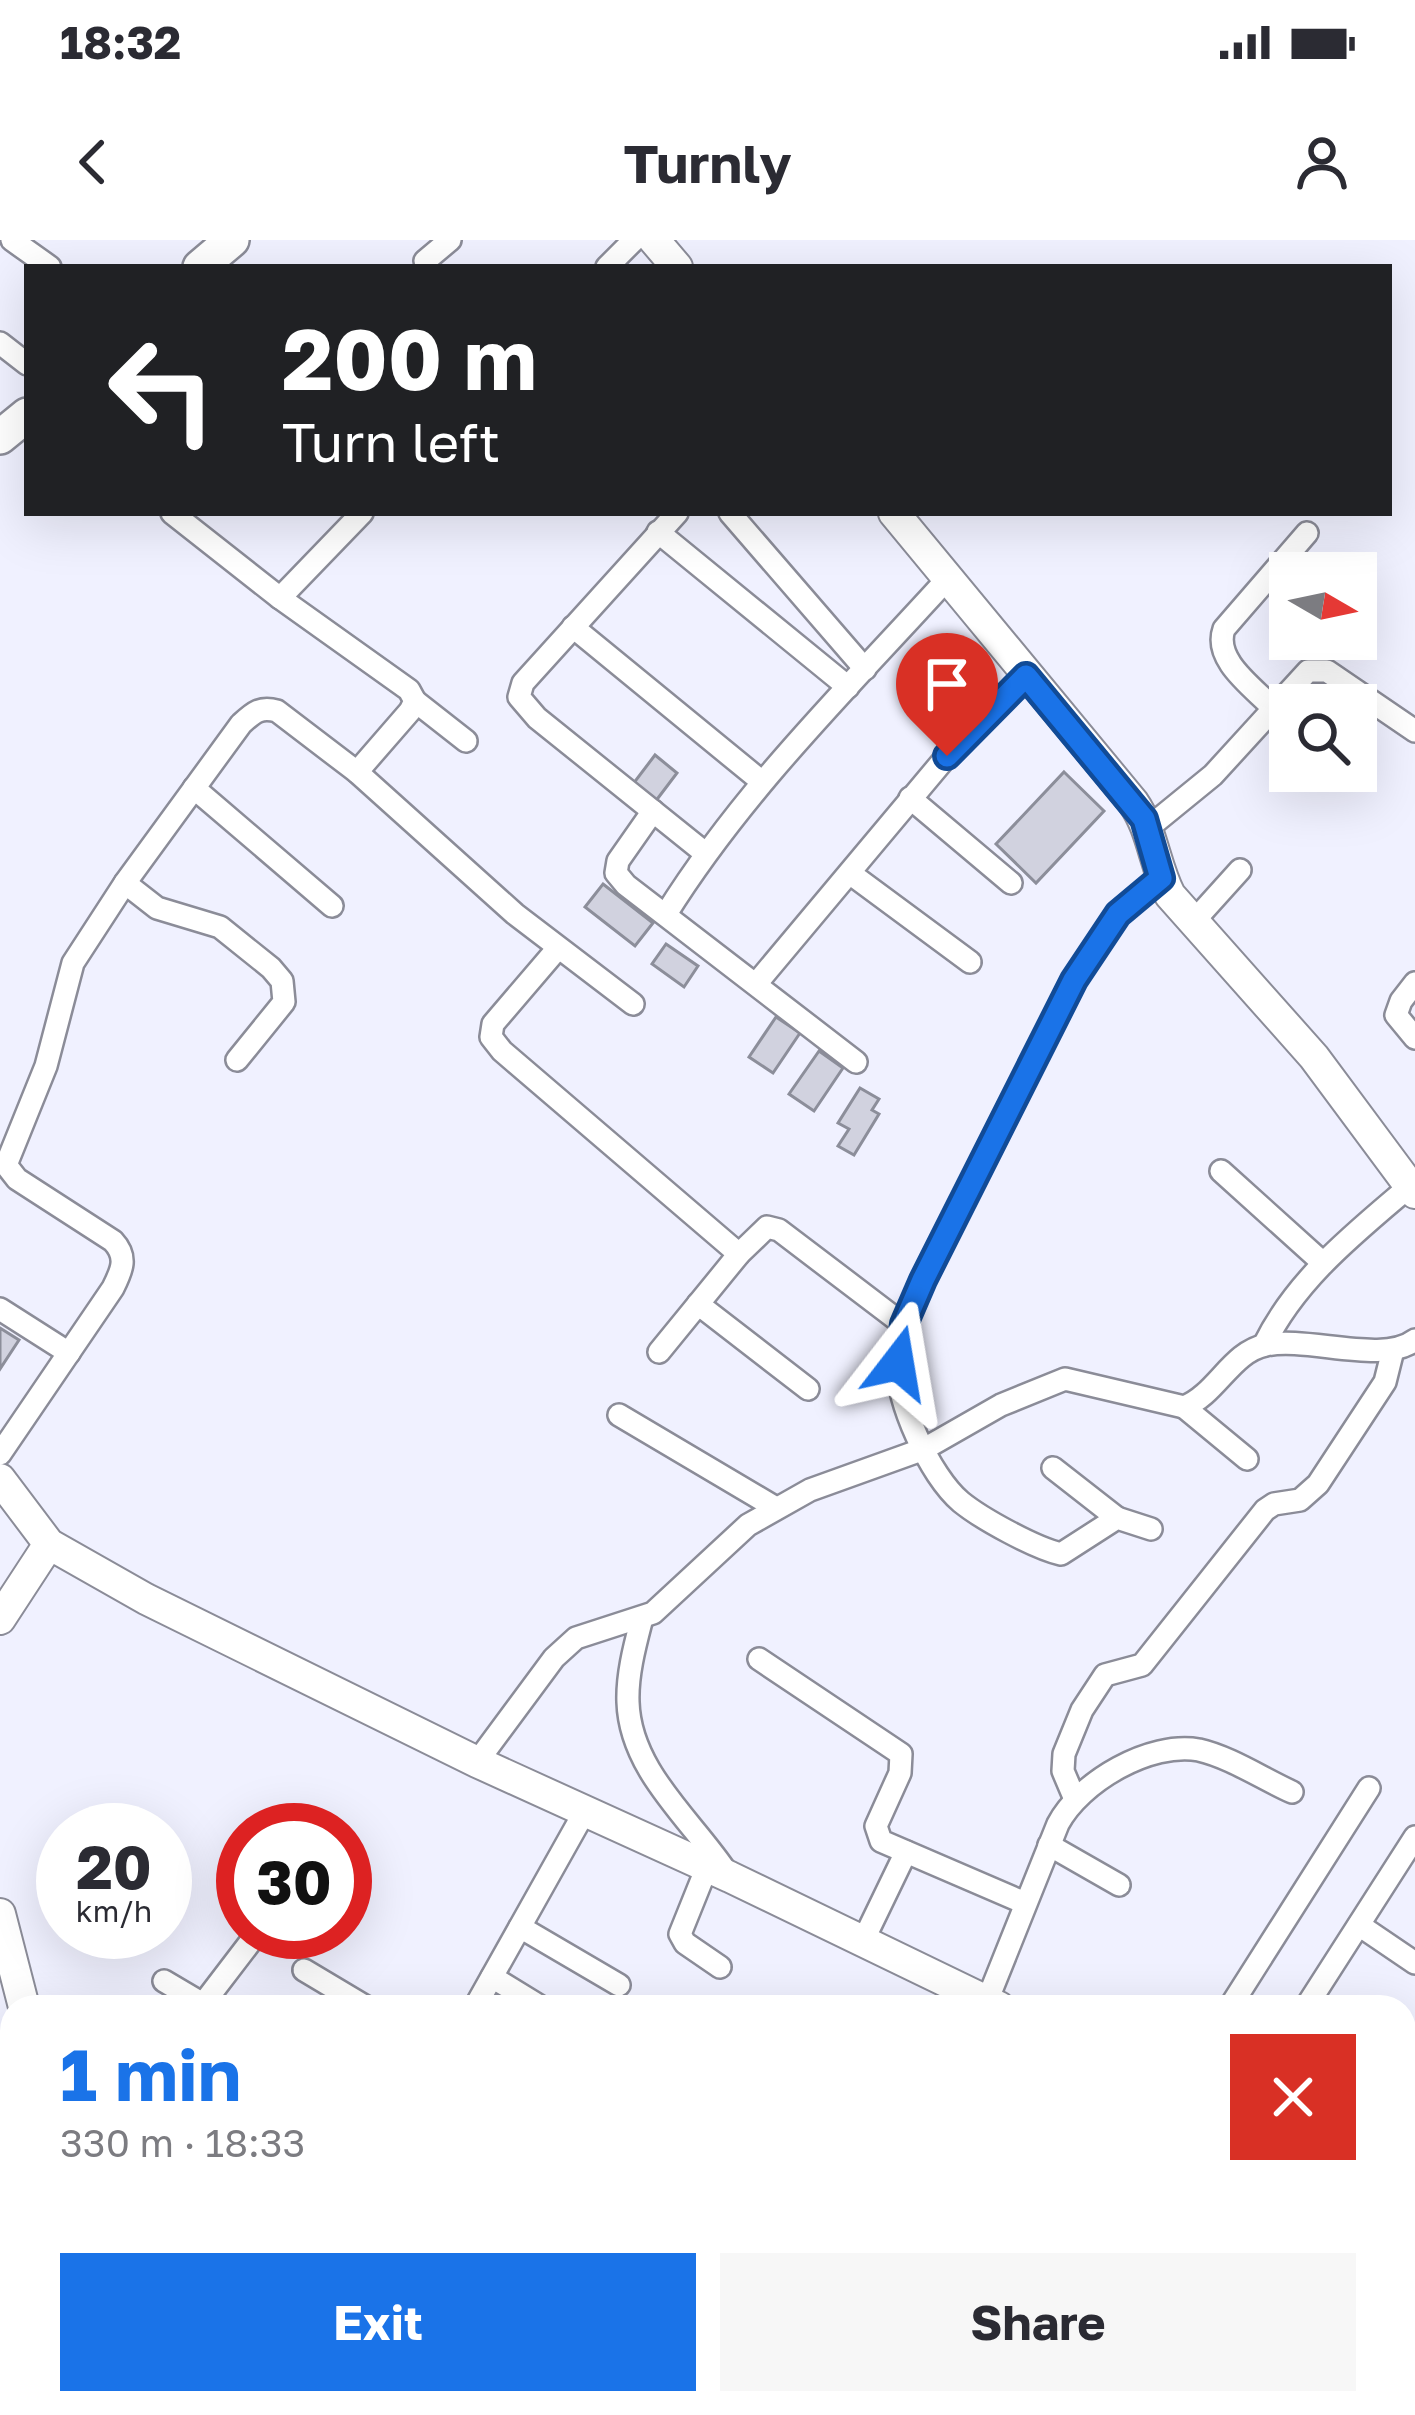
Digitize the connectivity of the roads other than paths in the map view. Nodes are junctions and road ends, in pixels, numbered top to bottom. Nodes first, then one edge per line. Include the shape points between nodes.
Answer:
1 (12, 240) edge
2 (232, 240) edge
3 (450, 240) edge
4 (634, 240) edge
5 (654, 240) edge
6 (425, 261) dead end
7 (46, 264) edge
8 (204, 264) edge
9 (610, 264) edge
10 (674, 264) edge
11 (0, 343) edge
12 (24, 362) edge
13 (24, 417) edge
14 (0, 437) edge
15 (176, 516) edge
16 (351, 516) edge
17 (674, 516) edge
18 (733, 516) edge
19 (897, 516) edge
20 (658, 532) junction
21 (1307, 533) dead end
22 (949, 577) junction
23 (280, 598) junction
24 (573, 627) junction
25 (865, 669) junction
26 (1026, 676) junction
27 (1294, 684) edge
28 (1346, 684) edge
29 (848, 687) junction
30 (415, 700) junction
31 (1269, 704) edge
32 (1377, 705) edge
33 (1269, 712) edge
34 (1415, 731) edge
35 (466, 741) dead end
36 (357, 772) junction
37 (761, 781) junction
38 (194, 788) junction
39 (910, 798) junction
40 (653, 811) junction
41 (1148, 828) junction
42 (705, 853) junction
43 (1240, 870) dead end
44 (851, 874) junction
45 (1161, 878) junction
46 (125, 883) junction
47 (1011, 883) dead end
48 (332, 906) dead end
49 (666, 914) junction
50 (1194, 921) junction
51 (558, 948) junction
52 (970, 962) dead end
53 (1415, 983) edge
54 (756, 984) junction
55 (633, 1004) dead end
56 (1415, 1038) edge
57 (237, 1060) dead end
58 (856, 1062) dead end
59 (1221, 1171) dead end
60 (1410, 1178) edge
61 (739, 1254) junction
62 (1323, 1263) junction
63 (698, 1304) junction
64 (0, 1310) edge
65 (904, 1324) junction
66 (1415, 1340) edge
67 (1264, 1345) junction
68 (1393, 1350) junction
69 (659, 1352) dead end
70 (69, 1353) junction
71 (808, 1389) dead end
72 (1184, 1407) junction
73 (619, 1414) dead end
74 (924, 1449) junction
75 (0, 1454) edge
76 (1246, 1459) dead end
77 (1053, 1468) dead end
78 (0, 1479) edge
79 (776, 1508) junction
80 (1117, 1518) junction
81 (1150, 1529) dead end
82 (49, 1544) junction
83 (642, 1618) junction
84 (0, 1619) edge
85 (759, 1659) dead end
86 (477, 1762) junction
87 (1369, 1788) dead end
88 (1292, 1792) dead end
89 (1074, 1797) junction
90 (585, 1811) junction
91 (1415, 1837) edge
92 (1049, 1845) junction
93 (906, 1852) junction
94 (719, 1872) junction
95 (1119, 1885) dead end
96 (1025, 1903) junction
97 (0, 1914) edge
98 (1358, 1925) junction
99 (520, 1927) junction
100 (863, 1941) junction
101 (239, 1959) edge
102 (1415, 1963) edge
103 (720, 1967) dead end
104 (304, 1970) dead end
105 (492, 1978) junction
106 (164, 1981) dead end
107 (619, 1985) dead end
108 (21, 1995) edge
109 (187, 1995) edge
110 (213, 1995) edge
111 (346, 1995) edge
112 (482, 1995) edge
113 (521, 1995) edge
114 (963, 1995) edge
115 (977, 1995) edge
116 (1238, 1995) edge
117 (1314, 1995) edge

1 - 7 street
2 - 8 main road
3 - 6 street
4 - 9 street
5 - 10 main road
11 - 12 street
13 - 14 main road
15 - 23 street
16 - 23 street
17 - 20 street
18 - 25 street
19 - 22 main road
20 - 24 street
20 - 29 street
21 - 31 street via 1220,641 1223,655
22 - 25 street
22 - 26 main road
23 - 30 street
24 - 37 street
24 - 40 street via 519,697
25 - 29 street
26 - 39 street
26 - 41 main road
27 - 28 street via 1317,668
29 - 37 street
30 - 35 street
30 - 36 street
32 - 34 street
33 - 41 street via 1213,775
36 - 38 street via 266,707 241,724
36 - 51 street
37 - 42 street
38 - 46 street
38 - 48 street
39 - 44 street
39 - 47 street
40 - 42 street
40 - 49 street via 616,873
41 - 45 main road
42 - 49 street
43 - 50 street
44 - 52 street
44 - 54 street
45 - 50 main road
45 - 65 street via 1118,914 1074,980
46 - 57 street via 157,908 220,927 282,981 284,1002
46 - 70 street via 74,964 46,1066 6,1165 122,1250 121,1273
49 - 54 street
50 - 60 main road
51 - 55 street
51 - 61 street via 491,1037
53 - 56 street via 1396,1015
54 - 58 street
59 - 62 street
60 - 62 street
61 - 63 street
61 - 65 street via 767,1227 779,1230
62 - 67 street
63 - 69 street
63 - 71 street
64 - 70 street
65 - 74 street via 899,1388
66 - 68 street
67 - 68 street
67 - 72 street
68 - 89 street via 1384,1382 1309,1495 1265,1510 1142,1665 1114,1670 1095,1686 1064,1754
70 - 75 street
72 - 74 street via 1066,1378
72 - 76 street
73 - 79 street
74 - 79 street
74 - 80 street via 961,1502 1052,1552 1068,1552
77 - 80 street
78 - 82 main road
79 - 83 street
80 - 81 street
82 - 84 main road
82 - 86 main road
83 - 86 street via 576,1638
83 - 94 street via 628,1681 635,1738
85 - 93 street via 901,1754 876,1834
86 - 90 main road
87 - 116 street
88 - 89 street via 1180,1749 1115,1770
89 - 92 street
90 - 94 main road
90 - 99 street
91 - 98 street
92 - 95 street
92 - 96 street
93 - 96 street
93 - 100 street
94 - 100 main road
94 - 103 street via 680,1934
96 - 115 street
97 - 108 main road
98 - 102 street
98 - 117 street
99 - 105 street
99 - 107 street
100 - 114 main road
101 - 110 street
104 - 111 street
105 - 112 street
105 - 113 street
106 - 109 street

